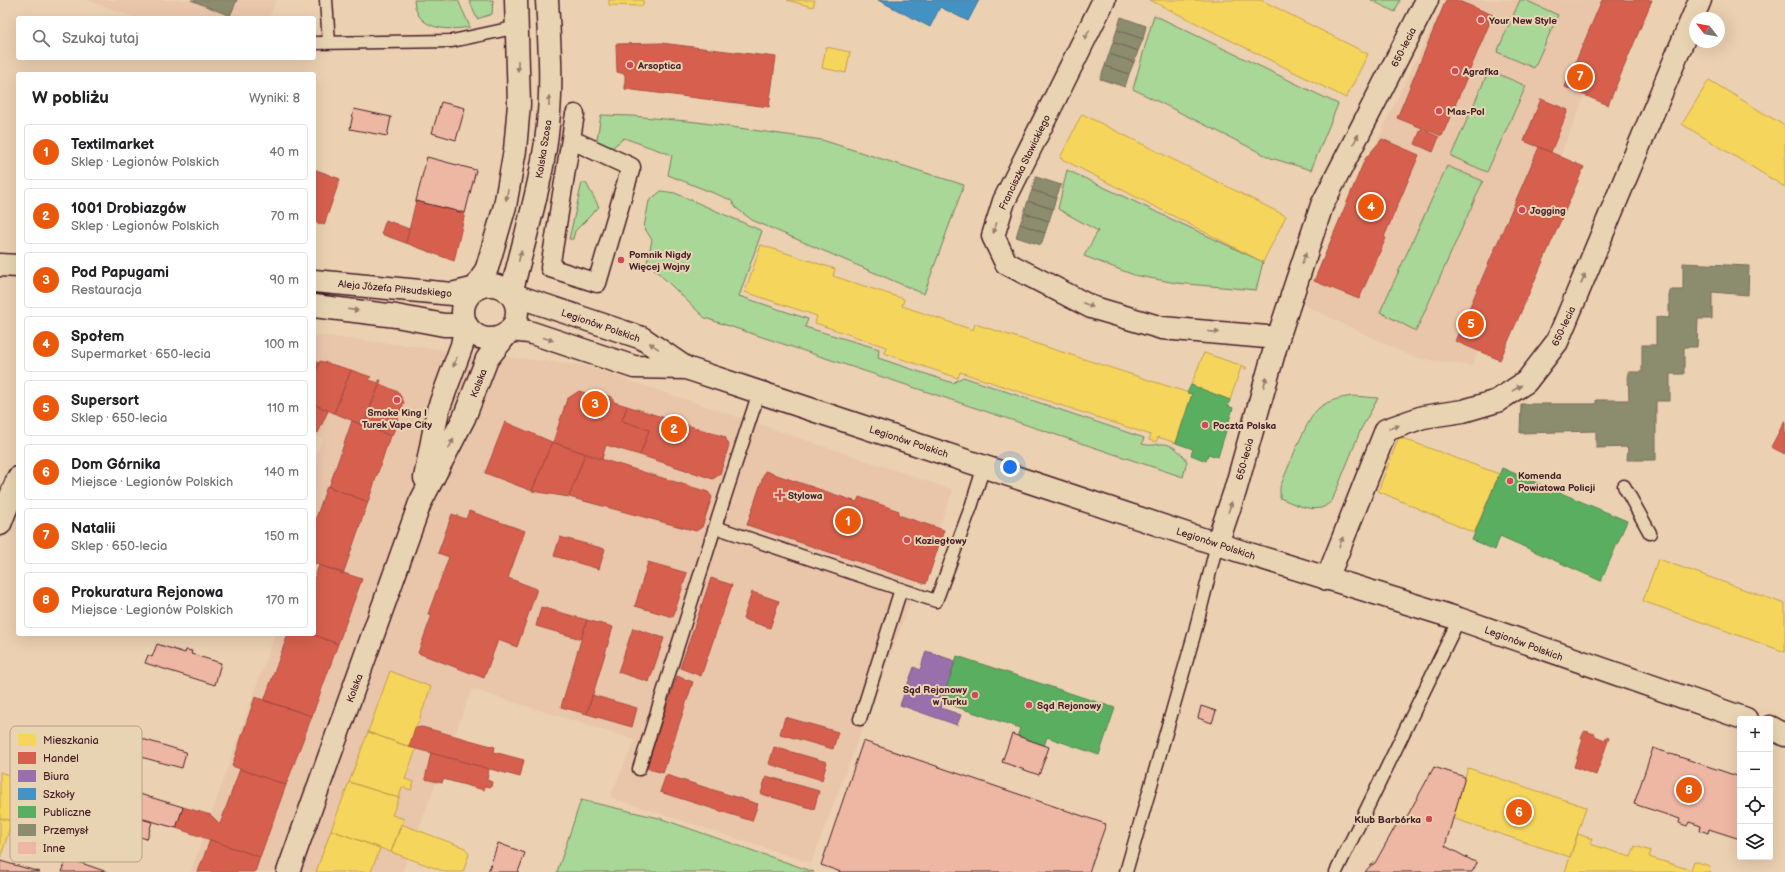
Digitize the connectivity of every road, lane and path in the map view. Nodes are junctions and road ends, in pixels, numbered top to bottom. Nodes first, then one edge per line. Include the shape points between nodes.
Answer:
1 (326, 0) edge
2 (516, 0) edge
3 (547, 0) edge
4 (1104, 0) edge
5 (1427, 0) edge
6 (1700, 0) edge
7 (518, 27) junction
8 (316, 43) edge
9 (329, 43) junction
10 (575, 114) dead end
11 (572, 140) junction
12 (0, 265) edge
13 (16, 266) edge
14 (316, 281) edge
15 (476, 288) junction
16 (511, 294) junction
17 (316, 306) edge
18 (466, 325) junction
19 (510, 330) junction
20 (1278, 338) junction
21 (686, 368) junction
22 (759, 392) junction
23 (984, 466) junction
24 (1624, 486) dead end
25 (16, 491) edge
26 (420, 503) junction
27 (0, 524) edge
28 (715, 527) junction
29 (1650, 533) dead end
30 (1217, 544) junction
31 (1327, 579) junction
32 (902, 589) junction
33 (1459, 619) junction
34 (1737, 716) edge
35 (860, 719) dead end
36 (1773, 729) edge
37 (1785, 735) edge
38 (639, 769) dead end
39 (288, 872) edge
40 (1126, 872) edge
41 (1336, 872) edge

1 - 9 lane
2 - 7 street
16 -> 3 street, Kolska Szosa via 544,152 548,119
4 -> 20 street, Franciszka Stawickiego via 1004,201 992,236 1006,262 1091,307 1162,328
20 -> 5 street, 650-lecia via 1322,205
31 -> 6 street, 650-lecia via 1386,430 1423,417 1463,411 1497,401 1526,382 1558,342
7 - 9 lane via 452,41
7 -> 15 street via 515,150 505,206 487,268
8 - 9 lane
10 - 11 street
11 - 11 street via 631,167 597,283 550,268
12 - 13 street
14 - 15 street, Aleja Józefa Piłsudskiego via 452,294
15 - 16 street via 483,285 498,286
15 - 18 street via 463,306
16 - 19 street via 517,308
21 -> 16 street, Legionów Polskich via 642,338
17 -> 18 street
18 - 19 street via 472,332 488,339 496,338
18 -> 26 street, Kolska via 462,345 438,410
19 -> 21 street, Legionów Polskich via 529,332 634,367
26 -> 19 street, Kolska via 464,418 487,359
30 -> 20 street, 650-lecia via 1235,491
21 - 22 street, Legionów Polskich
22 - 23 street, Legionów Polskich
22 - 28 lane
23 - 30 street, Legionów Polskich
23 - 32 lane via 936,601
24 - 29 lane
25 - 27 street
26 - 39 street, Kolska
28 - 32 lane
28 - 38 lane
30 - 31 street, Legionów Polskich
30 - 40 lane via 1194,635
31 - 33 street, Legionów Polskich
32 - 35 lane
33 - 34 street, Legionów Polskich
33 - 41 lane
36 - 37 street

